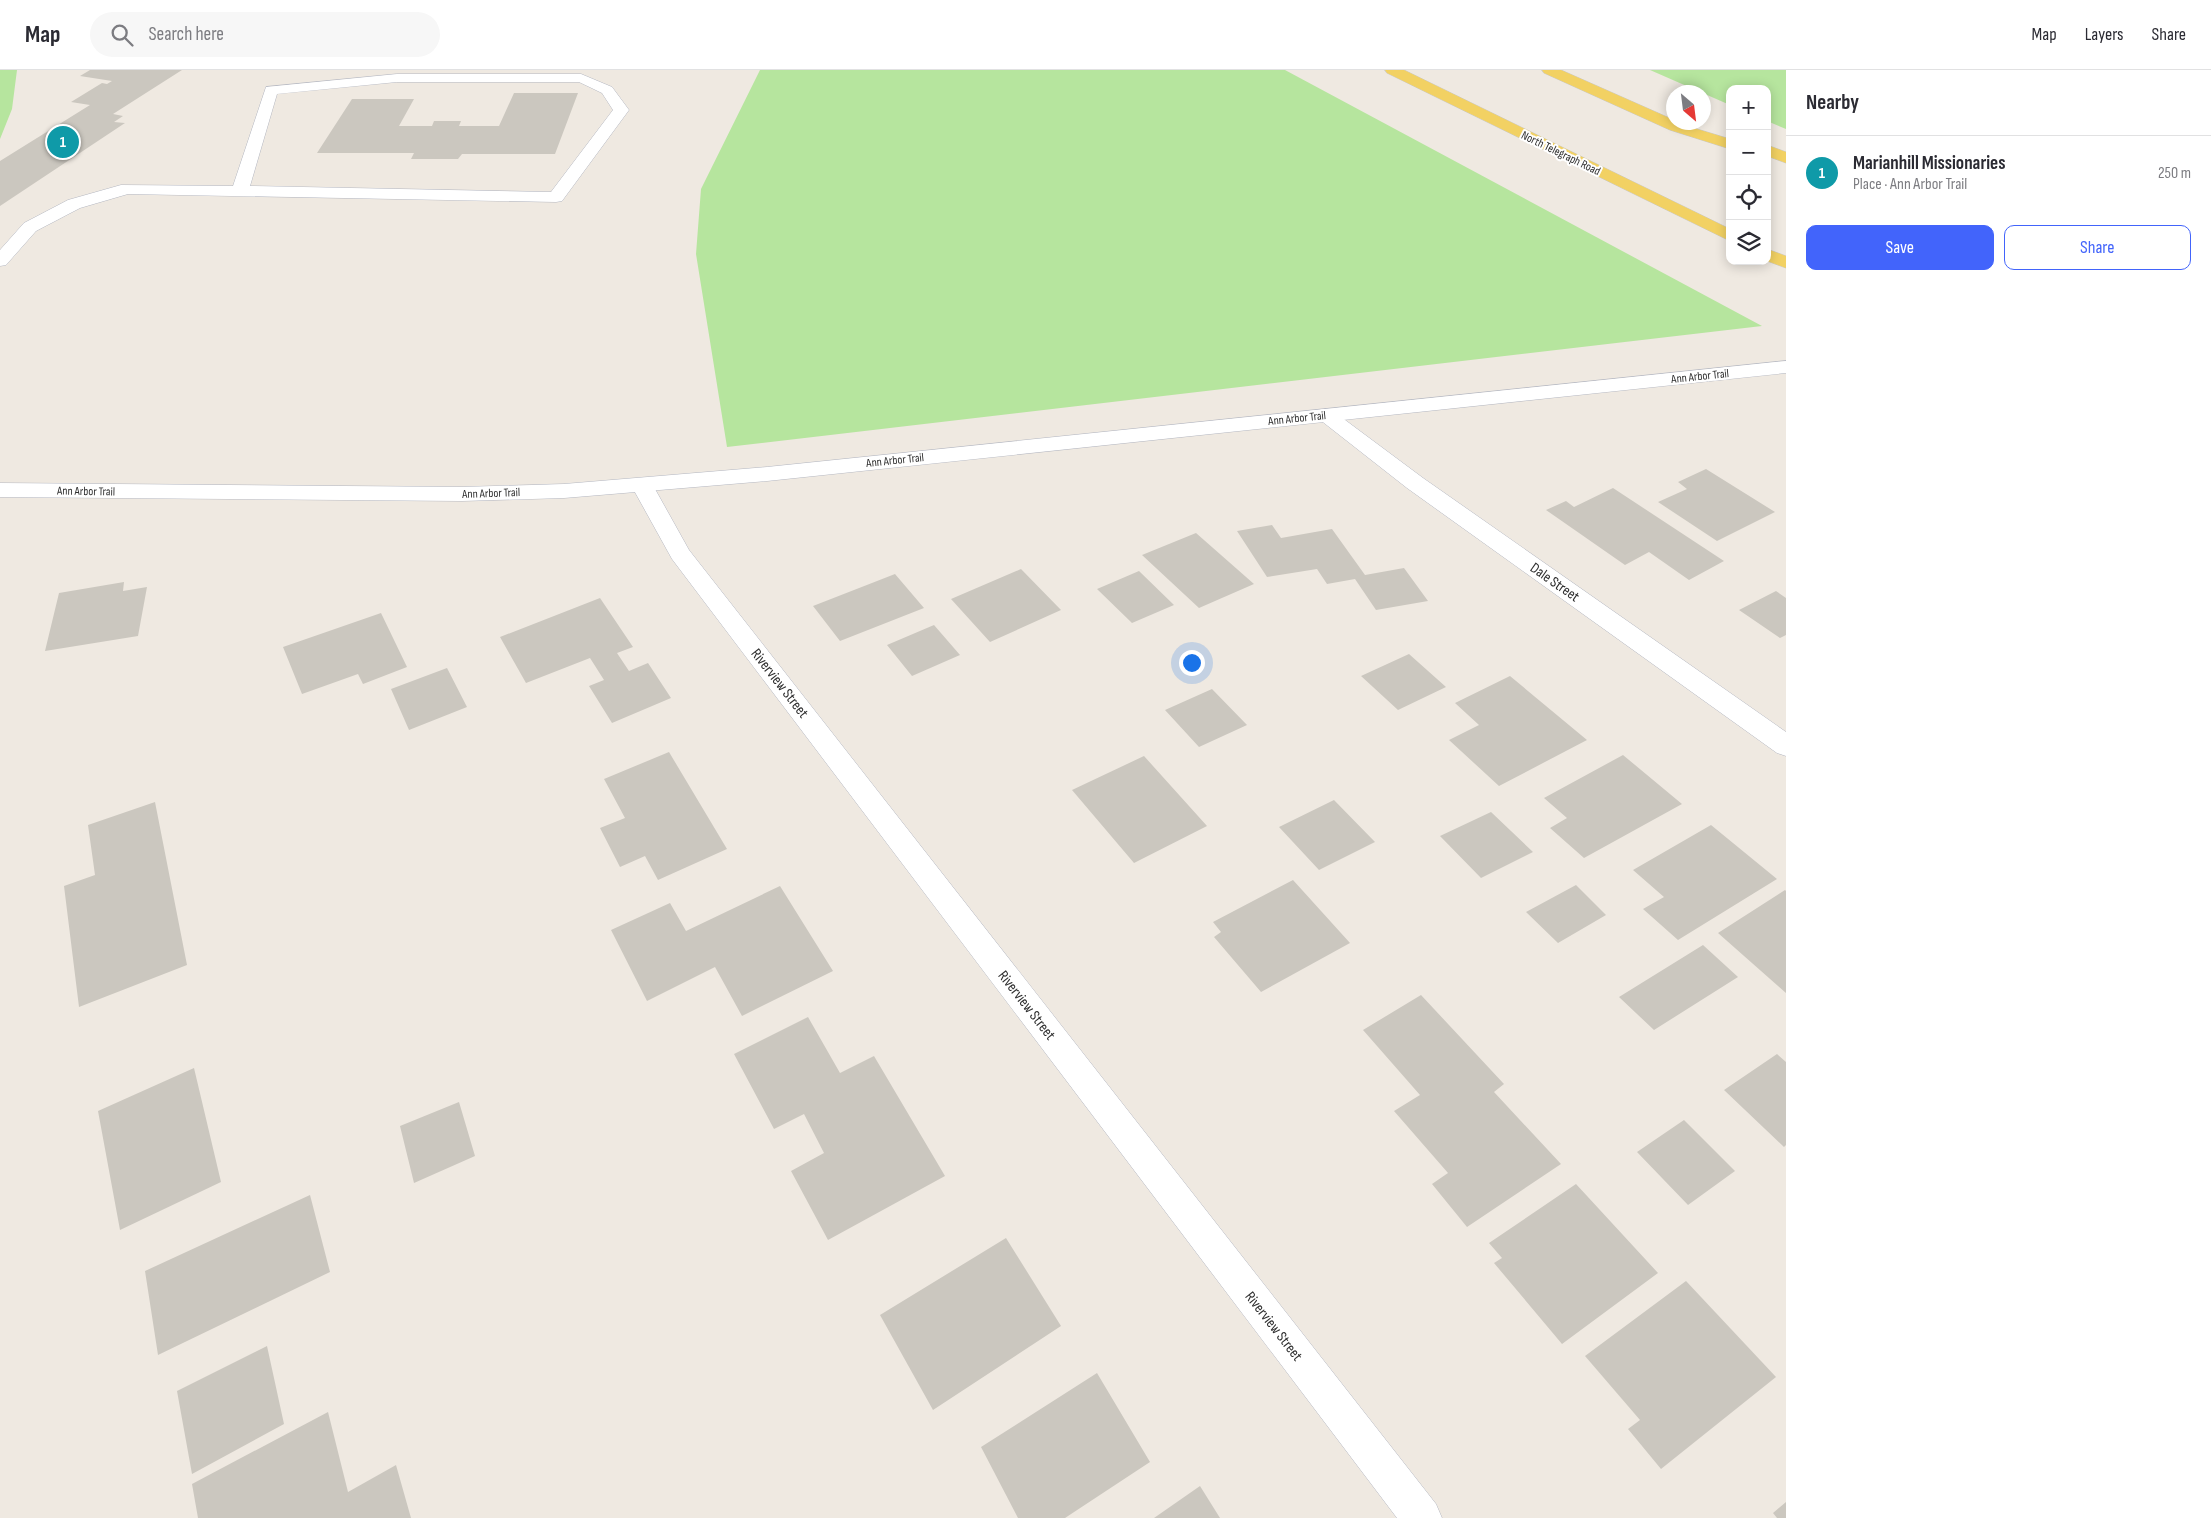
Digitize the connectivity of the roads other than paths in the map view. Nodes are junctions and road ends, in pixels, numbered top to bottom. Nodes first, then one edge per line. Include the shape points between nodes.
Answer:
1 (1392, 70) edge
2 (1550, 70) edge
3 (1711, 125) edge
4 (1726, 131) edge
5 (1726, 143) edge
6 (1771, 152) edge
7 (1771, 156) edge
8 (1786, 159) edge
9 (240, 191) junction
10 (1726, 234) edge
11 (1771, 256) edge
12 (0, 260) edge
13 (1786, 263) edge
14 (1786, 367) edge
15 (1326, 415) junction
16 (642, 484) junction
17 (0, 490) edge
18 (1786, 746) edge
19 (1422, 1518) edge

1 - 10 main road, North Telegraph Road
2 - 5 main road via 1676,127
3 - 4 main road
6 - 8 main road
7 - 8 main road
9 - 9 street via 556,197 621,110 608,90 581,78 397,78 271,90
9 - 12 street via 127,189 74,204 30,227
11 - 13 main road
14 - 15 street, Ann Arbor Trail
15 - 16 street, Ann Arbor Trail via 768,474
15 - 18 street, Dale Street
16 - 17 street, Ann Arbor Trail via 564,491 462,494
16 - 19 street, Riverview Street via 680,554

